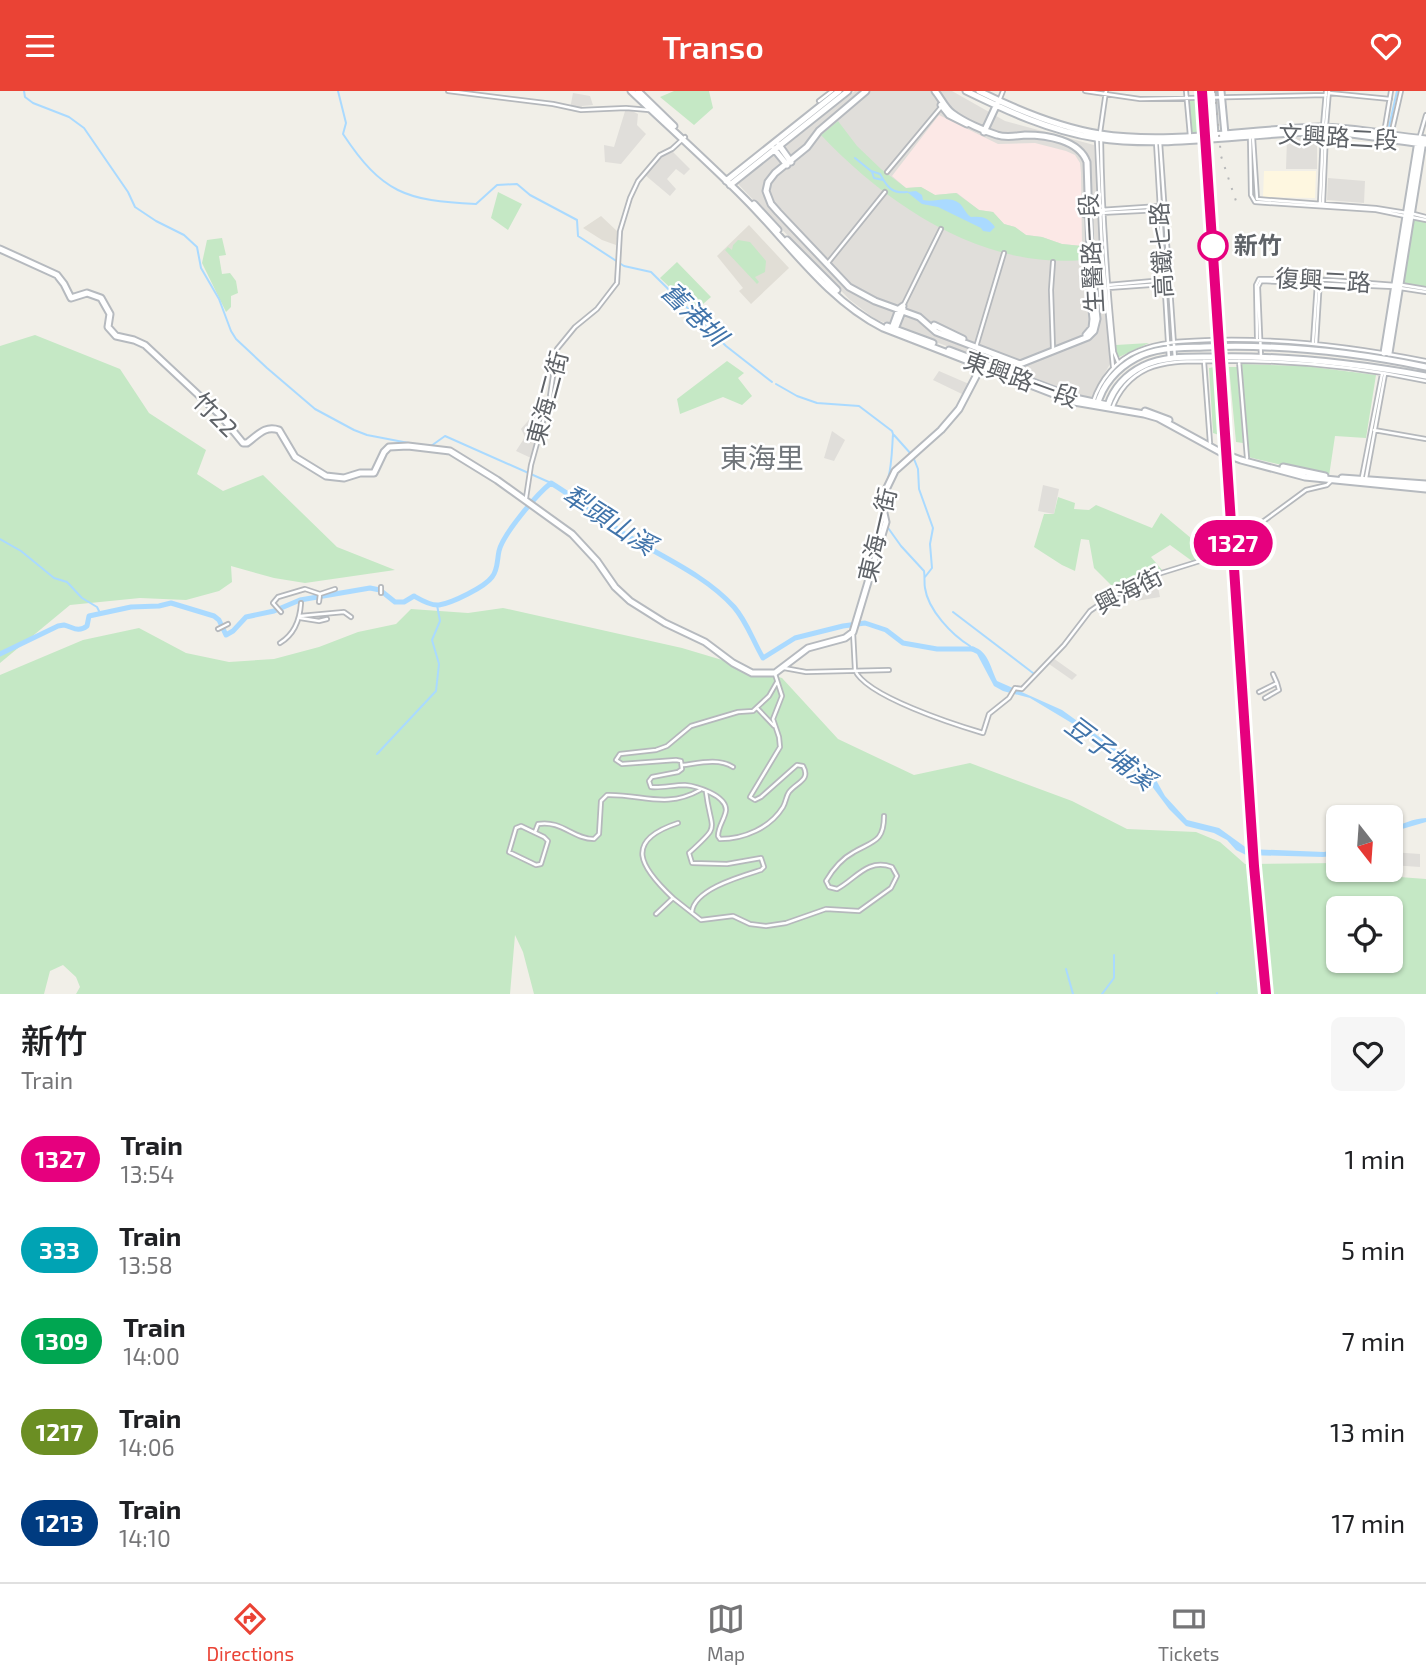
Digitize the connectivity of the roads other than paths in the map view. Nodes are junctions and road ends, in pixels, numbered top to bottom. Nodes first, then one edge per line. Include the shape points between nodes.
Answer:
1 (448, 91) edge
2 (631, 91) edge
3 (638, 91) edge
4 (832, 91) edge
5 (839, 91) edge
6 (848, 91) edge
7 (868, 91) edge
8 (934, 91) edge
9 (966, 91) edge
10 (979, 91) edge
11 (1001, 91) edge
12 (1085, 91) edge
13 (1186, 91) edge
14 (1391, 91) edge
15 (1401, 91) edge
16 (1328, 92) edge
17 (1106, 93) edge
18 (1221, 93) edge
19 (1261, 93) edge
20 (1363, 93) edge
21 (1212, 94) edge
22 (1187, 97) junction
23 (1390, 99) junction
24 (819, 100) dead end
25 (996, 103) junction
26 (943, 105) junction
27 (654, 110) junction
28 (1426, 115) edge
29 (983, 130) junction
30 (1324, 130) junction
31 (1251, 132) junction
32 (1384, 133) junction
33 (1225, 135) junction
34 (1391, 135) junction
35 (1190, 136) junction
36 (1215, 136) junction
37 (1099, 137) junction
38 (684, 138) junction
39 (1158, 139) junction
40 (1422, 142) edge
41 (776, 147) junction
42 (789, 164) junction
43 (887, 172) dead end
44 (729, 181) junction
45 (885, 192) dead end
46 (1321, 204) junction
47 (1160, 208) junction
48 (1086, 212) junction
49 (1101, 212) junction
50 (1408, 215) junction
51 (1426, 218) edge
52 (942, 229) dead end
53 (0, 249) edge
54 (1004, 253) dead end
55 (1053, 262) dead end
56 (829, 263) junction
57 (1318, 281) junction
58 (1164, 282) junction
59 (1396, 286) junction
60 (1106, 287) junction
61 (1426, 291) edge
62 (902, 309) junction
63 (893, 329) junction
64 (1259, 343) junction
65 (1315, 344) junction
66 (1170, 345) junction
67 (976, 346) junction
68 (1053, 350) junction
69 (1386, 357) junction
70 (1260, 358) junction
71 (1172, 360) junction
72 (1204, 361) junction
73 (1239, 361) junction
74 (1426, 361) edge
75 (1120, 362) junction
76 (982, 364) junction
77 (1426, 367) edge
78 (1113, 369) junction
79 (1384, 371) junction
80 (1426, 378) edge
81 (1095, 405) junction
82 (1110, 407) junction
83 (1373, 430) junction
84 (1426, 439) edge
85 (1210, 443) junction
86 (1247, 458) junction
87 (1332, 479) junction
88 (1363, 481) junction
89 (1426, 486) edge
90 (525, 502) junction
91 (335, 589) dead end
92 (301, 603) dead end
93 (279, 610) dead end
94 (300, 617) junction
95 (351, 617) dead end
96 (327, 619) dead end
97 (228, 624) dead end
98 (220, 628) dead end
99 (853, 632) junction
100 (280, 643) dead end
101 (784, 668) junction
102 (855, 670) junction
103 (889, 670) dead end
104 (775, 673) junction
105 (1273, 674) dead end
106 (777, 683) junction
107 (1277, 683) junction
108 (1259, 692) dead end
109 (1265, 698) dead end
110 (757, 708) junction
111 (774, 727) junction
112 (683, 765) junction
113 (733, 767) dead end
114 (701, 789) junction
115 (706, 792) junction
116 (884, 816) dead end
117 (678, 823) dead end
118 (535, 832) junction
119 (673, 898) junction
120 (656, 914) dead end
121 (692, 914) junction

1 - 27 street via 581,110
2 - 27 street
3 - 27 street
4 - 24 street
5 - 44 street
6 - 41 street
7 - 42 street, 生醫路一段
8 - 26 street
9 - 25 street, 文興路二段
10 - 25 street, 文興路二段
11 - 25 street
12 - 17 street
13 - 22 street
14 - 23 street
15 - 34 street
16 - 19 street
16 - 20 street
16 - 30 street
17 - 22 street via 1140,99
17 - 37 street
18 - 19 street
18 - 21 street
18 - 33 street
20 - 23 street
21 - 22 street
21 - 36 street
22 - 35 street
23 - 32 street
25 - 29 street
25 - 37 street, 文興路二段
26 - 29 street via 949,115
26 - 43 street
27 - 38 street, 東興路一段
28 - 40 street
29 - 48 street, 生醫路一段 via 1003,140 1036,139 1077,151 1084,164
30 - 31 street, 文興路二段
30 - 32 street, 文興路二段
30 - 40 street, 文興路二段
30 - 46 street
31 - 33 street, 文興路二段
31 - 46 street via 1251,195 1255,202
32 - 34 street, 文興路二段
33 - 36 street, 文興路二段
34 - 40 street, 文興路二段
35 - 36 street, 文興路二段
35 - 39 street, 文興路二段
36 - 39 street, 文興路二段
37 - 39 street, 文興路二段
37 - 49 street
38 - 44 street, 東興路一段
38 - 90 street, 東海二街 via 660,155 630,198 620,231 617,283 557,349
39 - 47 street, 高鐵七路
39 - 66 street, 高鐵七路
40 - 50 street
41 - 42 street
41 - 44 street
42 - 56 street, 生醫路一段 via 768,182 768,197
44 - 63 street, 東興路一段 via 843,301 872,322
45 - 56 street
46 - 50 street
47 - 49 street
47 - 58 street, 高鐵七路
48 - 49 street
48 - 68 street, 生醫路一段 via 1097,319 1094,331 1079,342
49 - 60 street
50 - 51 street
50 - 59 street
52 - 62 street
53 - 90 street, 竹22 / 竹22 via 57,275 71,299 87,293 101,298 110,314 109,328 116,336 145,345 221,416 243,443 263,430 274,429 299,460 326,476 344,478 374,473 389,447 442,449 467,460
54 - 67 street
55 - 68 street
56 - 62 street, 生醫路一段 via 855,287
57 - 59 street, 復興二路
57 - 64 street, 復興二路 via 1261,281
57 - 65 street
58 - 60 street
58 - 66 street, 高鐵七路
59 - 61 street, 復興二路
59 - 69 street
60 - 75 street via 1114,352
60 - 78 street
62 - 63 street
62 - 67 street, 生醫路一段 via 920,314
63 - 76 street, 東興路一段
64 - 65 street
64 - 66 street
64 - 69 street
64 - 70 street, 復興二路
65 - 69 street
66 - 71 street, 高鐵七路
66 - 75 street via 1137,351
66 - 81 street via 1121,367
67 - 68 street, 生醫路一段 via 1020,364
69 - 74 street
69 - 77 street
69 - 79 street
70 - 71 street
70 - 73 street
70 - 79 street via 1305,358
71 - 72 street
71 - 82 street via 1143,366 1123,379 1112,394
72 - 73 street
72 - 85 street
73 - 86 street
75 - 78 street
76 - 81 street, 東興路一段
76 - 99 street, 東海一街 via 959,409 895,471 881,500 884,527
78 - 81 street via 1098,388
79 - 80 street
79 - 83 street
81 - 82 street, 東興路一段
82 - 85 street, 東興路一段 via 1158,414
82 - 87 street, 東興路一段 via 1158,418 1231,457 1306,477
83 - 84 street
83 - 88 street
85 - 86 street, 東興路一段
86 - 87 street, 東興路一段
87 - 88 street, 東興路一段
87 - 102 street, 興海街 via 1327,485 1306,490 1216,556 1142,579 1133,586 1132,595 1102,602 1022,689 1015,688 991,711 982,733 944,722 880,692 857,677
88 - 89 street, 東興路一段
90 - 104 street, 竹22 via 572,534 621,593 648,613 705,642 743,669
91 - 93 street via 320,598 305,589 278,597 273,601
92 - 94 street
94 - 95 street via 344,612
94 - 96 street
94 - 100 street via 291,635
97 - 98 street
99 - 101 street via 808,648
99 - 102 street
101 - 102 street
101 - 104 street
102 - 103 street
104 - 106 street
105 - 107 street
106 - 110 street
106 - 111 street via 782,696
107 - 108 street
107 - 109 street via 1279,690
110 - 111 street
110 - 112 street via 691,726 656,750 616,756 622,764 676,759
111 - 115 street via 780,747 751,799 761,797 797,765 806,772 773,821 755,832 720,839 717,833 725,805
112 - 113 street via 717,762
112 - 114 street via 678,772 652,777 651,787
114 - 115 street
114 - 118 street via 689,796 657,801 607,795 601,801 599,834 594,839 556,823 538,824
115 - 121 street via 712,827 710,835 689,853 692,863 727,865 761,858 764,867 712,889 693,905
116 - 121 street via 880,837 839,863 826,881 838,889 870,865 892,867 895,884 859,911 819,910 766,926 733,916 701,920
117 - 119 street via 653,832 643,854 647,869
118 - 118 street via 548,841 541,864 536,865 509,852 518,827
119 - 120 street
119 - 121 street

